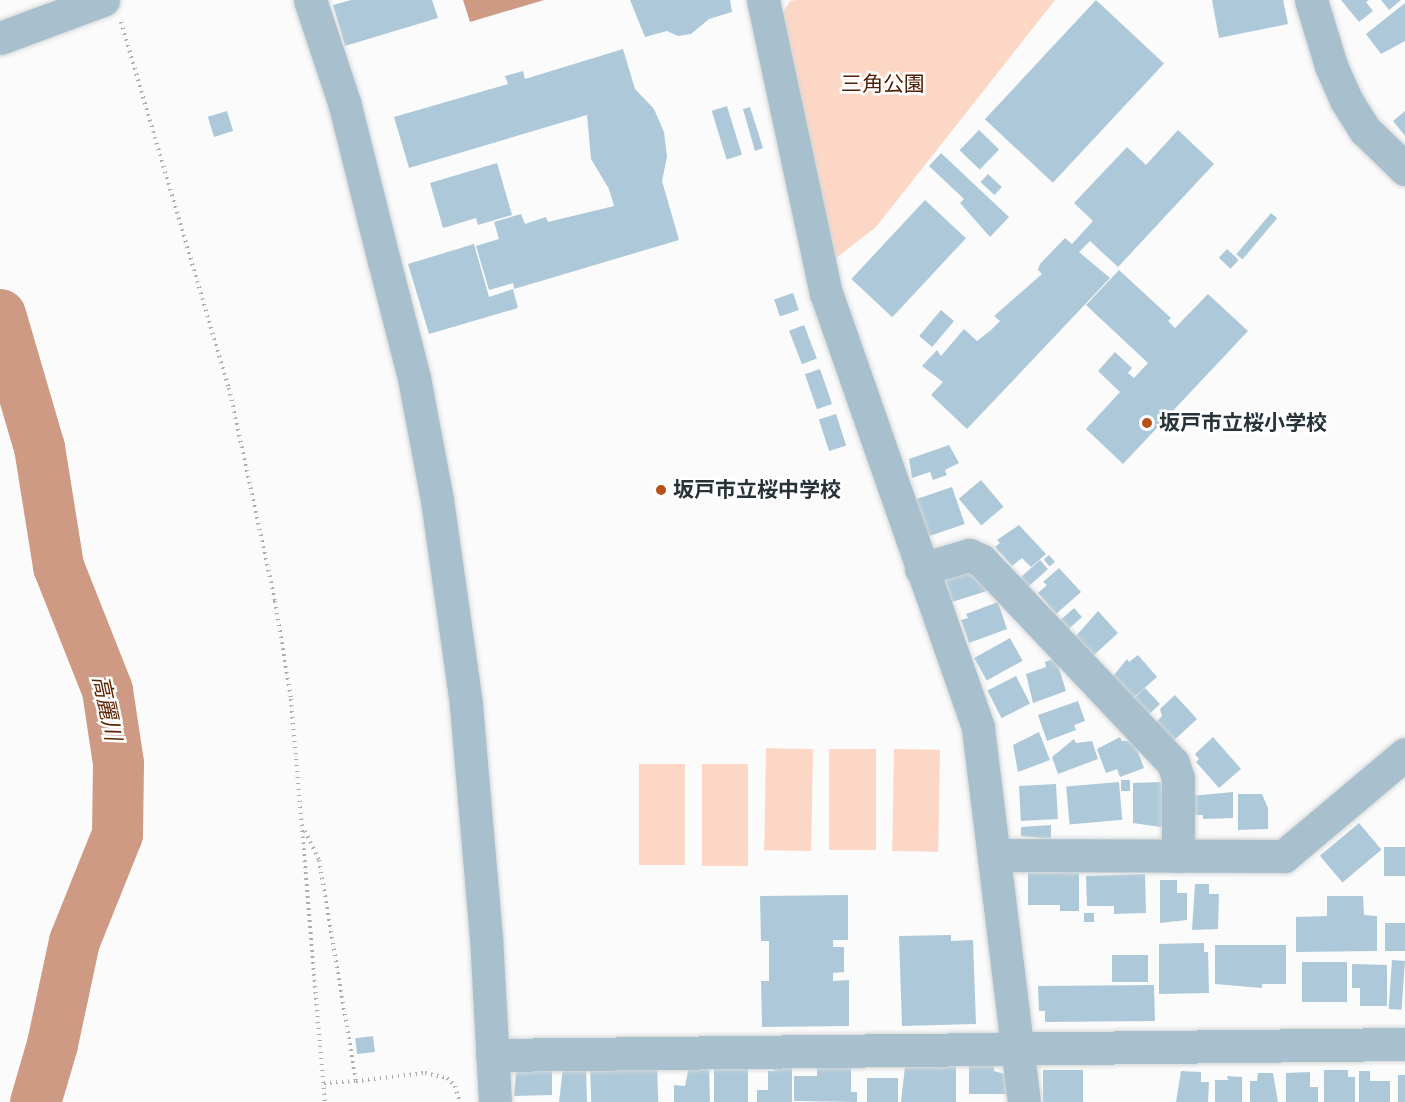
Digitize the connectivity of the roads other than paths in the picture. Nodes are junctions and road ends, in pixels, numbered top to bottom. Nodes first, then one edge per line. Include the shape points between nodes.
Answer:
1 (310, 0) edge
2 (763, 0) edge
3 (1311, 0) edge
4 (108, 5) edge
5 (0, 38) edge
6 (1405, 169) edge
7 (921, 569) junction
8 (1405, 754) edge
9 (994, 855) junction
10 (1178, 855) junction
11 (1405, 1044) edge
12 (1017, 1047) junction
13 (492, 1055) junction
14 (495, 1102) edge
15 (1024, 1102) edge

1 - 13 street via 344,102 414,378 437,500 466,705
2 - 7 street via 826,293
3 - 6 street via 1346,100 1365,130
4 - 5 street
7 - 9 street via 978,728
7 - 10 street via 969,555 981,560 1173,763 1178,778
8 - 10 street via 1284,856
9 - 10 street
9 - 12 street
11 - 12 street
12 - 13 street
12 - 15 street
13 - 14 street

